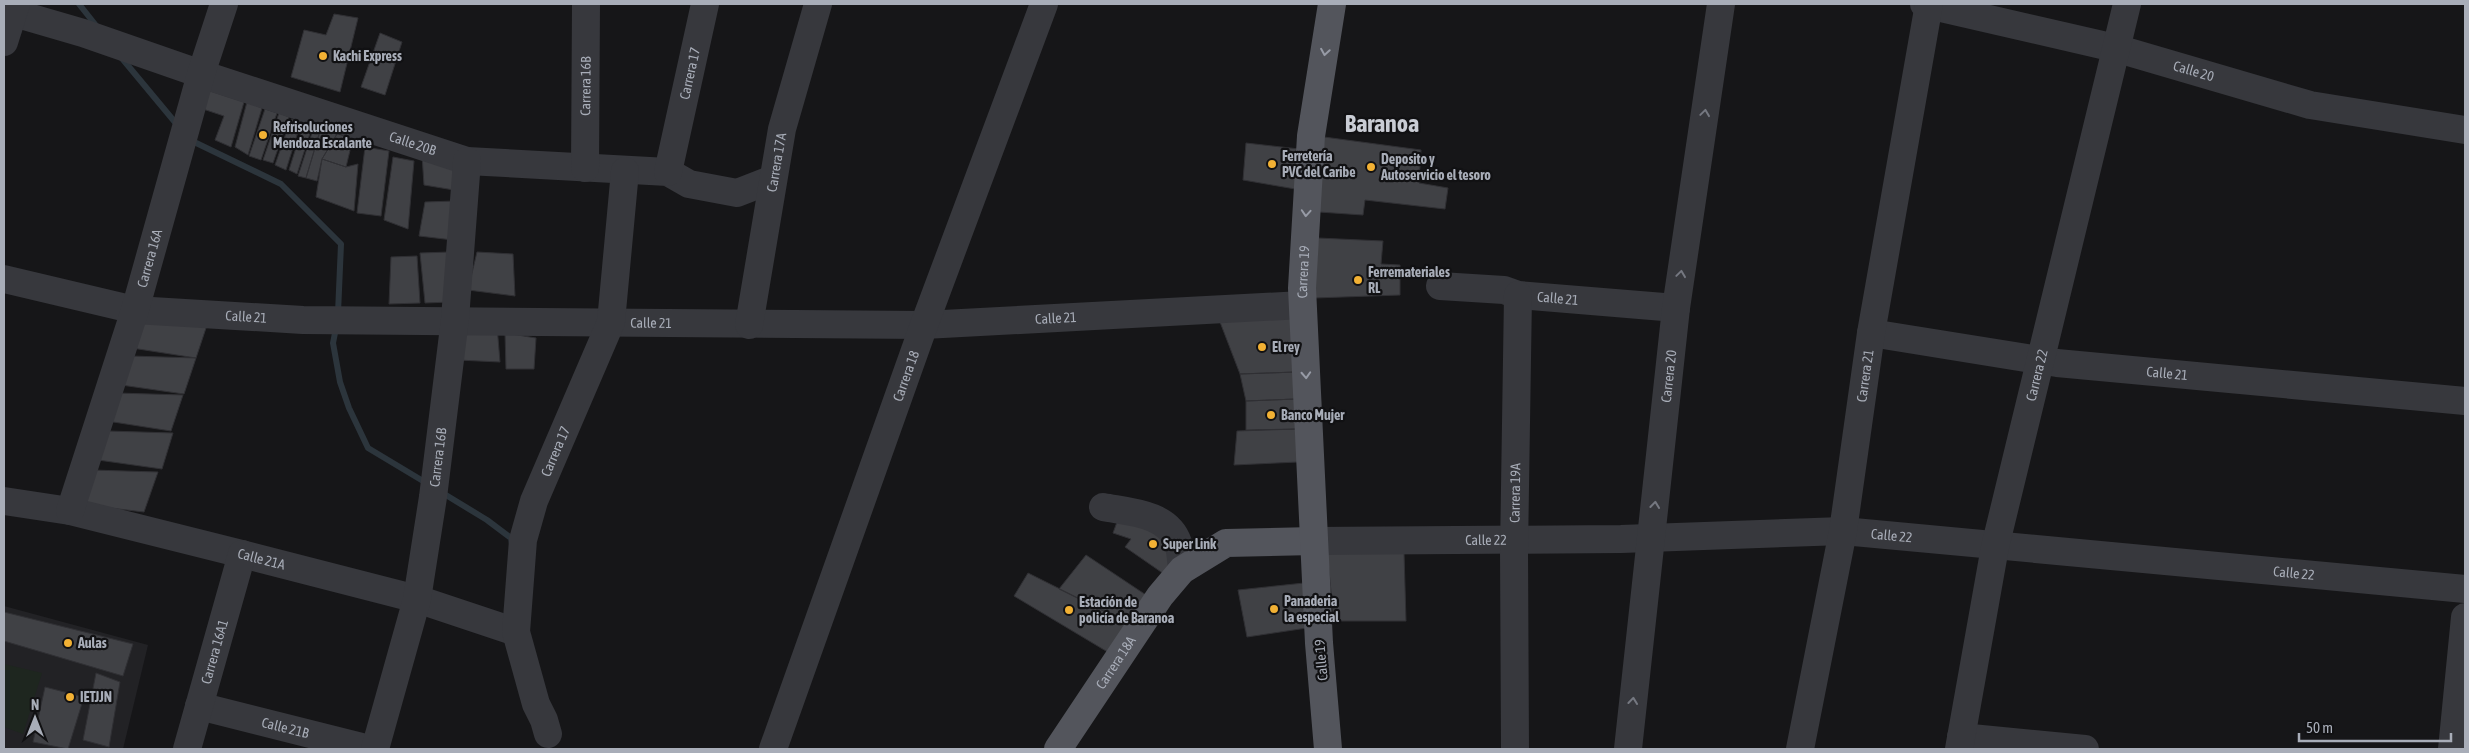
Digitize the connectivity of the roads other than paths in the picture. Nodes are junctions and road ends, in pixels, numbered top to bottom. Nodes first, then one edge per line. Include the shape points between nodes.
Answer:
1 (224, 4) edge
2 (586, 4) edge
3 (705, 4) edge
4 (818, 4) edge
5 (1044, 4) edge
6 (1332, 4) edge
7 (1721, 4) edge
8 (1927, 4) edge
9 (2127, 4) edge
10 (11, 9) edge
11 (4, 42) edge
12 (2115, 48) junction
13 (201, 74) junction
14 (2465, 130) edge
15 (467, 161) junction
16 (585, 168) junction
17 (625, 171) junction
18 (668, 172) junction
19 (773, 179) junction
20 (4, 279) edge
21 (1440, 286) dead end
22 (1518, 296) junction
23 (1302, 305) junction
24 (1676, 308) junction
25 (135, 310) junction
26 (455, 319) junction
27 (611, 322) junction
28 (749, 325) junction
29 (924, 325) junction
30 (1871, 334) junction
31 (2040, 360) junction
32 (2465, 401) edge
33 (4, 501) edge
34 (1103, 507) dead end
35 (70, 511) junction
36 (1843, 531) junction
37 (1651, 537) junction
38 (1514, 539) junction
39 (1314, 541) junction
40 (1996, 547) junction
41 (242, 554) junction
42 (1182, 570) junction
43 (2465, 589) edge
44 (417, 599) junction
45 (2465, 617) edge
46 (516, 632) junction
47 (199, 706) junction
48 (548, 734) dead end
49 (1960, 743) edge
50 (187, 749) edge
51 (370, 749) edge
52 (375, 749) edge
53 (775, 749) edge
54 (1058, 749) edge
55 (1328, 749) edge
56 (1516, 749) edge
57 (1628, 749) edge
58 (1800, 749) edge
59 (2085, 749) edge
60 (2452, 749) edge

1 - 13 street, Carrera 16A
2 - 16 street, Carrera 16B
3 - 18 street, Carrera 17
4 - 19 street, Carrera 17A via 782,129
5 - 29 street, Carrera 18
6 -> 23 main road, Carrera 19 via 1311,136
24 -> 7 street, Carrera 20
8 - 12 street, Calle 20
8 - 30 street, Carrera 21
9 - 12 street, Carrera 22
10 - 11 street
10 - 13 street, Calle 20B
12 - 14 street, Calle 20 via 2310,105
12 - 31 street, Carrera 22
13 - 15 street, Calle 20B
13 - 25 street, Carrera 16A
15 - 16 street, Calle 20B
15 - 26 street, Carrera 16B
16 - 17 street, Calle 20B
17 - 18 street, Calle 20B
17 - 27 street, Carrera 17
18 - 19 street, Calle 20B via 689,184 737,194
19 - 28 street, Carrera 17A
20 - 25 street, Calle 21
21 - 22 street, Calle 21 via 1504,290
22 - 24 street, Calle 21
22 - 38 street, Carrera 19A
23 - 29 street, Calle 21
23 -> 39 main road, Carrera 19
37 -> 24 street, Carrera 20
25 - 26 street, Calle 21 via 303,320
25 - 35 street, Carrera 16A
26 - 27 street, Calle 21
26 - 44 street, Carrera 16B
27 - 28 street, Calle 21
27 - 46 street, Carrera 17 via 534,501 523,540
28 - 29 street, Calle 21
29 - 53 street, Carrera 18
30 - 31 street, Calle 21
30 - 36 street, Carrera 21
31 - 32 street, Calle 21
31 - 40 street, Carrera 22
33 - 35 street, Calle 21A
34 - 42 street via 1163,522 1178,541
35 - 41 street, Calle 21A
36 - 37 street, Calle 22
36 - 40 street, Calle 22
36 - 58 street, Carrera 21
37 - 38 street, Calle 22
57 -> 37 street, Carrera 20
38 - 39 street, Calle 22
38 - 56 street, Carrera 19A
39 - 42 main road, Carrera 18A via 1226,543
39 - 55 main road, Calle 19
40 - 43 street, Calle 22
40 - 49 street, Carrera 22
41 - 44 street, Calle 21A
41 - 47 street, Carrera 16A1
42 - 54 main road, Carrera 18A via 1160,596
44 - 46 street, Calle 21A
44 - 52 street, Carrera 16B
45 - 60 street
46 - 48 street, Carrera 17
47 - 50 street, Carrera 16A1
47 - 51 street, Calle 21B
49 - 59 street

